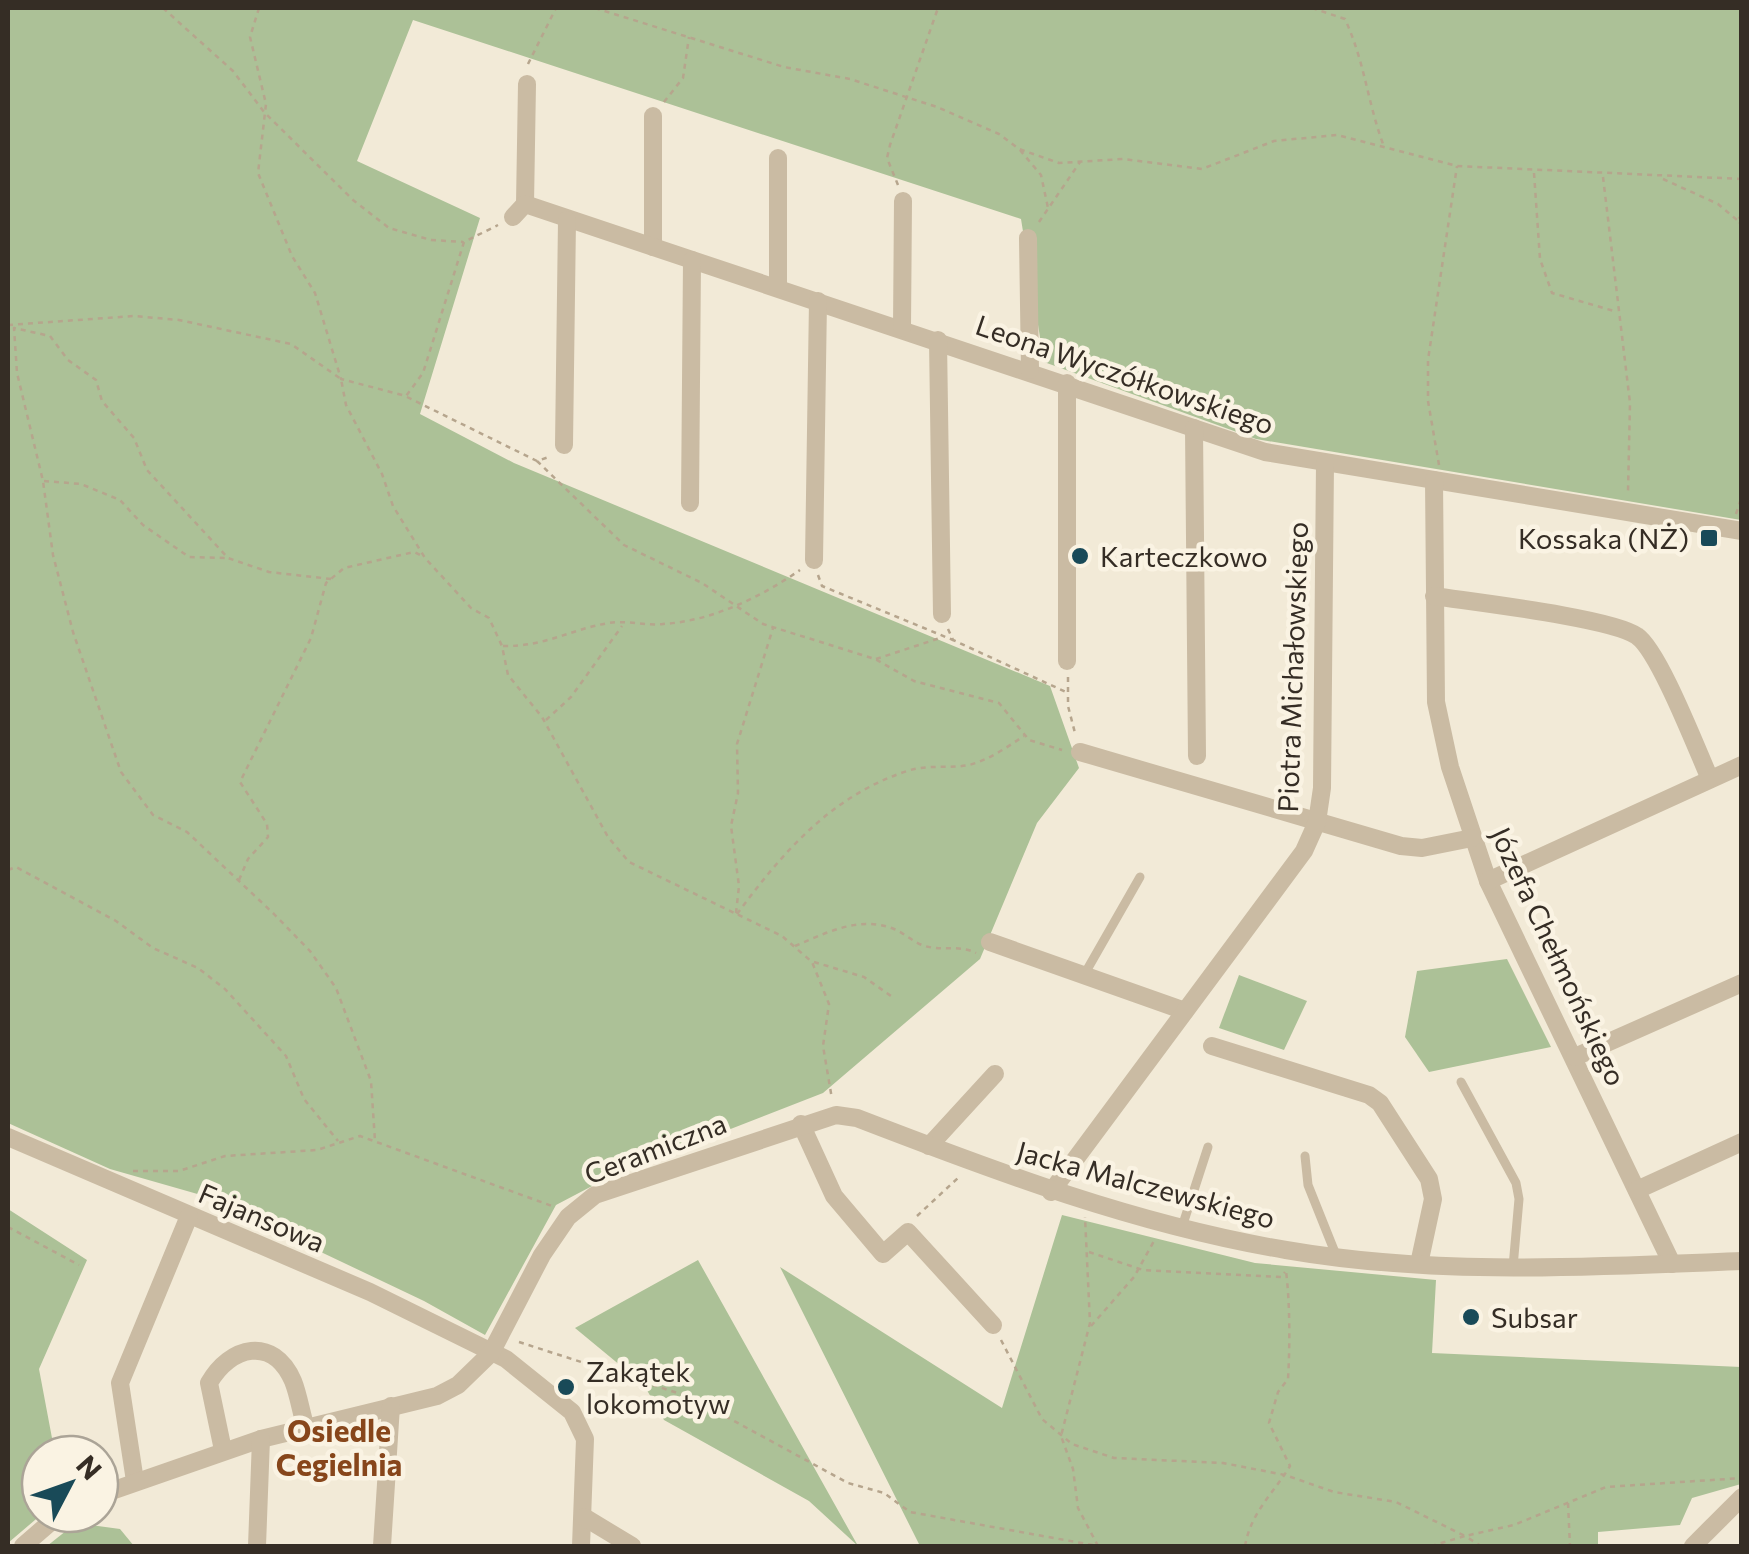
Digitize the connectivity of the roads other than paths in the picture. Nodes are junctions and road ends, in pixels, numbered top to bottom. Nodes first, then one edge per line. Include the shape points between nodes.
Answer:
1 (527, 84) road end
2 (653, 116) road end
3 (778, 158) dead end
4 (903, 201) road end
5 (567, 220) junction
6 (1028, 238) road end
7 (653, 248) junction
8 (692, 260) junction
9 (778, 288) junction
10 (818, 302) junction
11 (902, 328) junction
12 (938, 340) junction
13 (1030, 370) junction
14 (1067, 383) junction
15 (1194, 428) junction
16 (564, 446) road end
17 (1325, 463) junction
18 (1437, 481) junction
19 (690, 503) dead end
20 (1742, 532) edge
21 (814, 560) road end
22 (1434, 596) junction
23 (942, 614) road end
24 (1068, 661) road end
25 (1080, 752) road end
26 (1197, 756) dead end
27 (1742, 765) edge
28 (1710, 779) junction
29 (1316, 822) junction
30 (1472, 838) junction
31 (1140, 877) dead end
32 (1488, 881) junction
33 (988, 950) road end
34 (1084, 975) junction
35 (1742, 983) edge
36 (1185, 1010) junction
37 (1212, 1046) dead end
38 (1575, 1058) junction
39 (995, 1074) dead end
40 (1461, 1082) dead end
41 (801, 1124) junction
42 (8, 1137) edge
43 (1742, 1142) edge
44 (928, 1146) junction
45 (1208, 1148) dead end
46 (1305, 1156) dead end
47 (1636, 1190) junction
48 (1051, 1192) junction
49 (189, 1216) junction
50 (1174, 1225) junction
51 (1336, 1255) junction
52 (1742, 1261) edge
53 (1419, 1264) junction
54 (1672, 1264) junction
55 (1513, 1270) junction
56 (992, 1324) road end
57 (491, 1353) junction
58 (392, 1406) junction
59 (306, 1428) junction
60 (261, 1438) junction
61 (223, 1450) junction
62 (135, 1481) junction
63 (120, 1487) edge
64 (1742, 1497) edge
65 (584, 1517) junction
66 (257, 1546) edge
67 (382, 1546) edge
68 (582, 1546) edge
69 (632, 1546) edge
70 (1694, 1546) edge

1 - 5 street, Leona Wyczółkowskiego via 519,211
2 - 7 street
3 - 9 street
4 - 11 street
5 - 7 street, Leona Wyczółkowskiego
5 - 16 street
6 - 13 street
7 - 8 street, Leona Wyczółkowskiego
8 - 9 street, Leona Wyczółkowskiego
8 - 19 street
9 - 10 street, Leona Wyczółkowskiego
10 - 11 street, Leona Wyczółkowskiego
10 - 21 street
11 - 12 street, Leona Wyczółkowskiego
12 - 13 street, Leona Wyczółkowskiego
12 - 23 street
13 - 14 street, Leona Wyczółkowskiego
14 - 15 street, Leona Wyczółkowskiego
14 - 24 street
15 - 17 street, Leona Wyczółkowskiego
15 - 26 street
17 - 18 street, Leona Wyczółkowskiego
17 - 29 street, Piotra Michałowskiego via 1322,788
18 - 20 street, Leona Wyczółkowskiego
18 - 22 street, Józefa Chełmońskiego
22 - 28 street via 1638,636
22 - 30 street, Józefa Chełmońskiego via 1440,734
25 - 29 street
27 - 28 street
28 - 32 street
29 - 30 street via 1401,846
29 - 36 street, Piotra Michałowskiego via 1304,850
30 - 32 street, Józefa Chełmońskiego
31 - 34 lane
32 - 38 street, Józefa Chełmońskiego
33 - 34 street
34 - 36 street
35 - 38 street
36 - 48 street, Piotra Michałowskiego
37 - 53 street via 1380,1103 1430,1179
38 - 47 street, Józefa Chełmońskiego
39 - 44 street
40 - 55 lane via 1516,1183
41 - 44 street, Jacka Malczewskiego via 836,1115 857,1118
41 - 56 street via 834,1196 883,1254 908,1232
41 - 57 street, Ceramiczna via 630,1181 572,1213
42 - 49 street, Fajansowa
43 - 47 street
44 - 48 street, Jacka Malczewskiego
45 - 50 lane
46 - 51 lane via 1308,1185
47 - 54 street, Józefa Chełmońskiego
48 - 50 street, Jacka Malczewskiego
49 - 57 street, Fajansowa via 370,1292
49 - 62 street via 120,1383
50 - 51 street, Jacka Malczewskiego
51 - 53 street, Jacka Malczewskiego
52 - 54 street, Jacka Malczewskiego
53 - 55 street, Jacka Malczewskiego
54 - 55 street, Jacka Malczewskiego
57 - 58 street, Ceramiczna via 458,1385
57 - 65 street, Fajansowa via 524,1372 581,1424
58 - 59 street, Ceramiczna
58 - 67 street
59 - 60 street, Ceramiczna
59 - 61 street via 286,1369 270,1356 244,1351 220,1363 209,1382
60 - 61 street, Ceramiczna
60 - 66 street
61 - 62 street, Ceramiczna
62 - 63 street, Ceramiczna
64 - 70 street
65 - 68 street, Fajansowa
65 - 69 street

